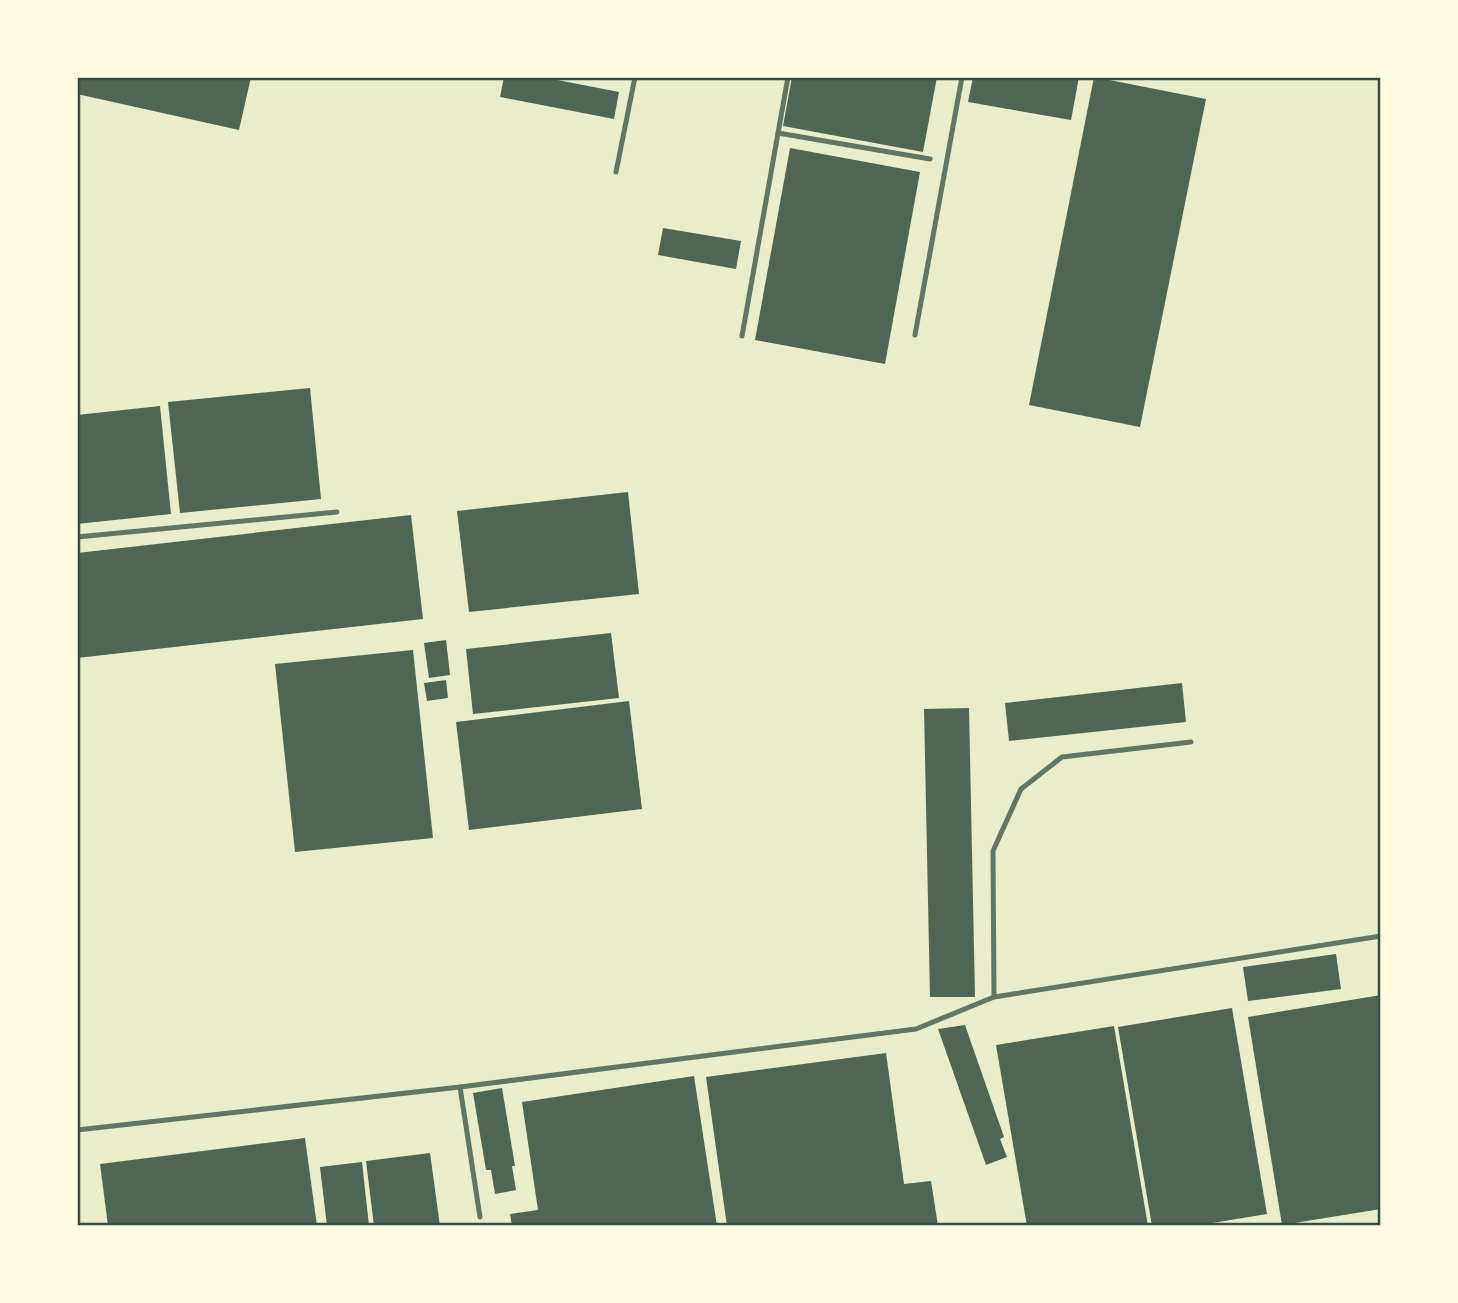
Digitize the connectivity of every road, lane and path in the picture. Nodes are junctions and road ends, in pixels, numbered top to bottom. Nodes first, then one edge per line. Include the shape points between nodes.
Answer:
1 (635, 77) edge
2 (788, 77) edge
3 (962, 77) edge
4 (778, 133) junction
5 (930, 159) dead end
6 (616, 172) dead end
7 (915, 335) dead end
8 (743, 336) dead end
9 (337, 512) dead end
10 (77, 537) edge
11 (1191, 742) dead end
12 (1381, 936) edge
13 (994, 997) junction
14 (460, 1087) junction
15 (77, 1130) edge
16 (480, 1217) dead end

1 - 6 lane
2 - 4 lane
3 - 7 lane
4 - 5 lane
4 - 8 lane
9 - 10 lane
11 - 13 lane via 1062,757 1021,789 993,851
12 - 13 lane
13 - 14 lane via 916,1029
14 - 15 lane
14 - 16 lane

